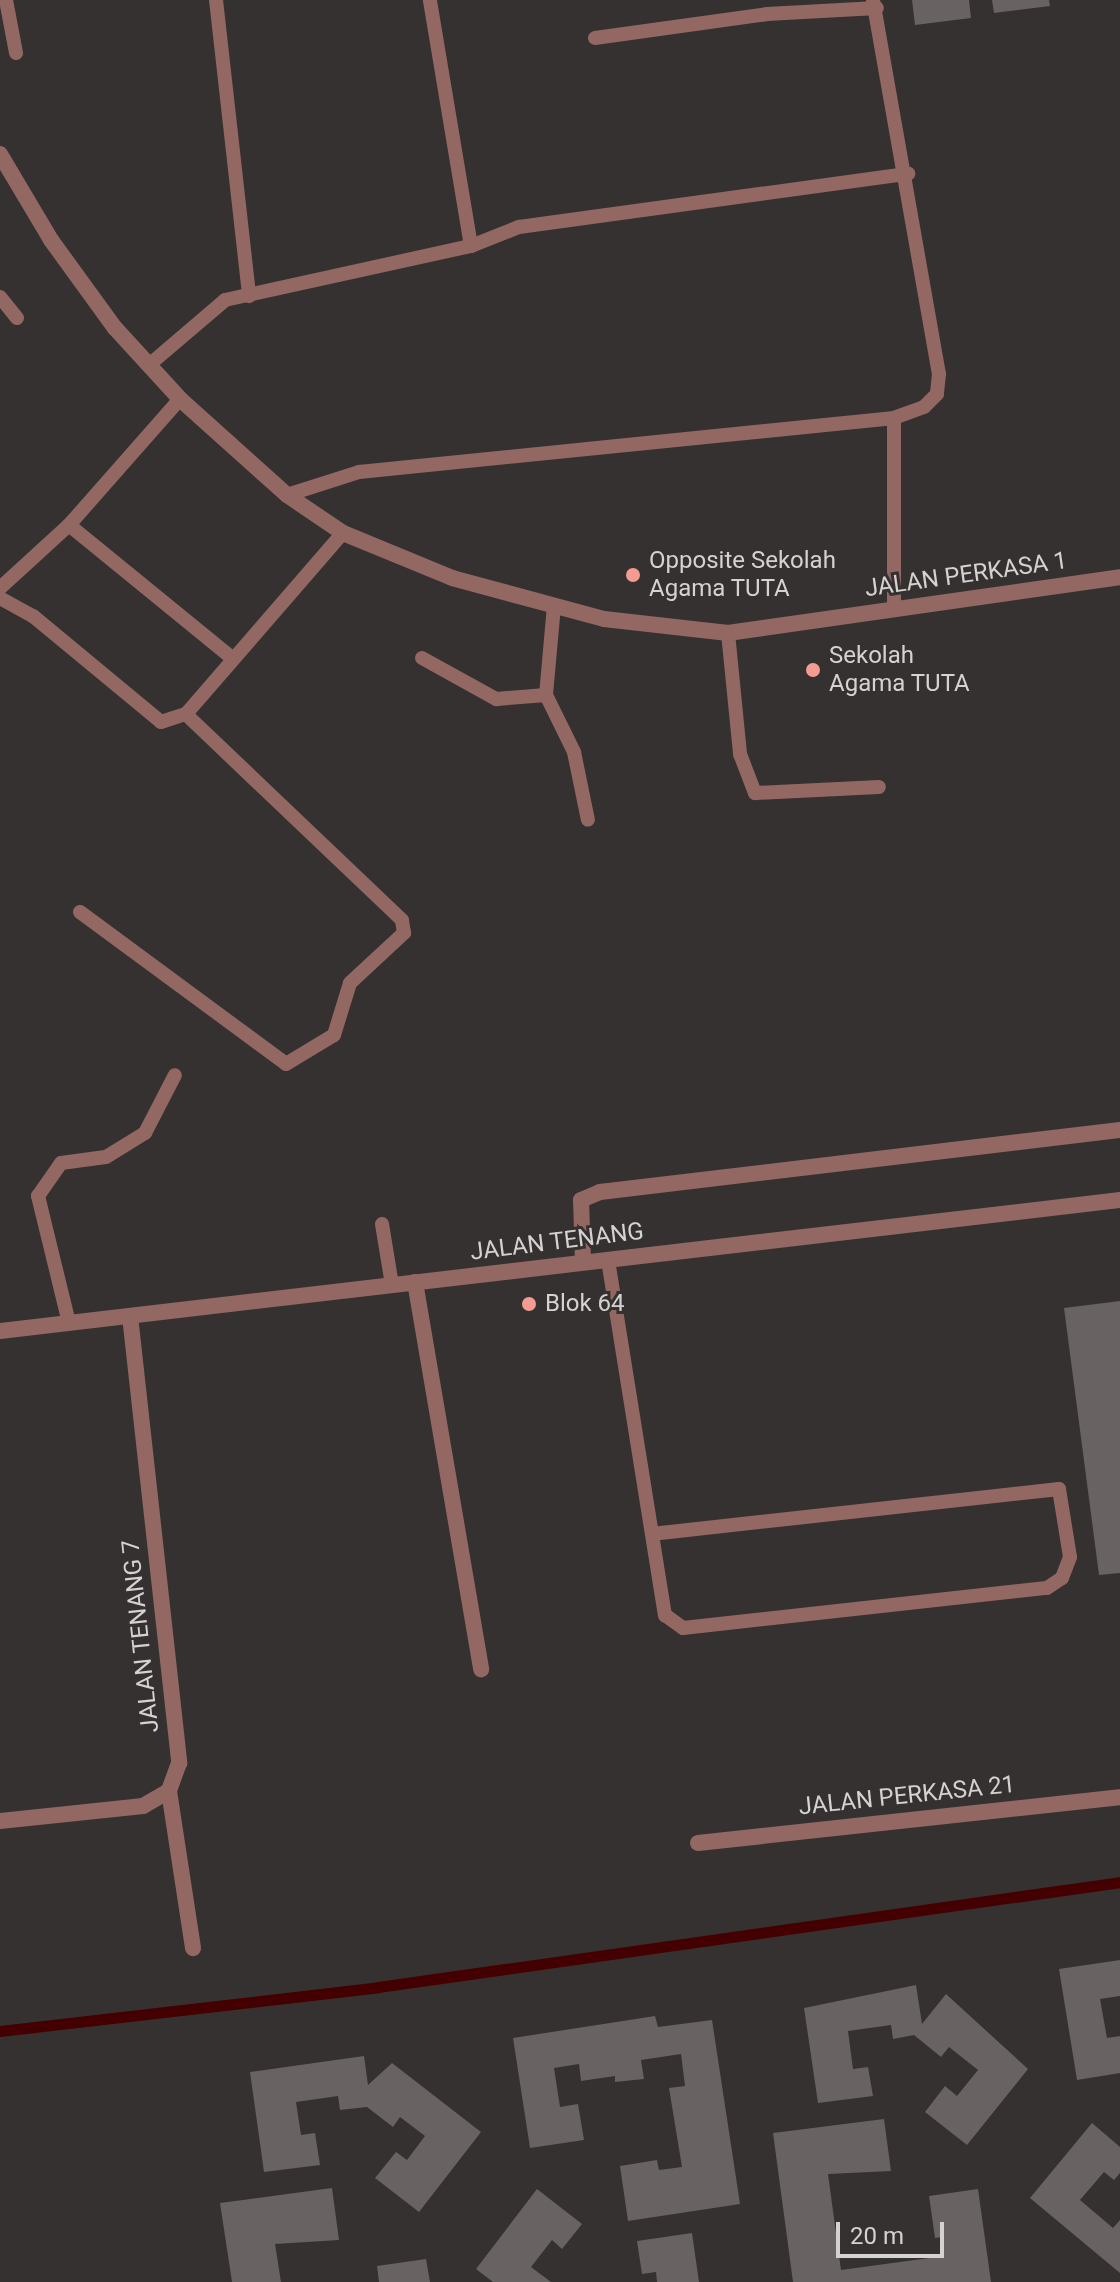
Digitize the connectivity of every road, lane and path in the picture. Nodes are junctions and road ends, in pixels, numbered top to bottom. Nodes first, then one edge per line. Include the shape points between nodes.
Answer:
1 (6, 0) edge
2 (216, 0) edge
3 (430, 0) edge
4 (875, 4) edge
5 (766, 7) edge
6 (595, 38) dead end
7 (16, 53) dead end
8 (0, 154) edge
9 (908, 174) junction
10 (471, 246) junction
11 (249, 296) junction
12 (0, 297) edge
13 (17, 318) dead end
14 (149, 365) junction
15 (180, 399) junction
16 (894, 418) junction
17 (287, 495) junction
18 (69, 525) junction
19 (343, 533) junction
20 (1120, 577) edge
21 (0, 588) edge
22 (0, 598) edge
23 (554, 605) junction
24 (894, 610) junction
25 (728, 633) junction
26 (232, 658) junction
27 (422, 658) dead end
28 (546, 695) junction
29 (186, 714) junction
30 (879, 787) dead end
31 (588, 820) dead end
32 (80, 912) dead end
33 (175, 1075) dead end
34 (1120, 1130) edge
35 (1120, 1200) edge
36 (382, 1224) dead end
37 (608, 1260) junction
38 (583, 1262) junction
39 (415, 1282) junction
40 (392, 1285) junction
41 (130, 1316) junction
42 (69, 1323) junction
43 (0, 1331) edge
44 (653, 1534) junction
45 (481, 1669) dead end
46 (169, 1791) junction
47 (1120, 1797) edge
48 (0, 1821) edge
49 (698, 1843) dead end
50 (193, 1948) dead end

1 - 7 lane
2 - 11 lane
3 - 10 lane
4 - 5 lane
4 - 9 lane
5 - 6 lane
8 - 14 street, JALAN PERKASA 1 via 51,240
9 - 10 lane via 519,227
9 - 16 lane via 939,374 937,394 924,407
10 - 11 lane
11 - 14 lane via 225,300
12 - 13 lane
14 - 15 street, JALAN PERKASA 1
15 - 17 street, JALAN PERKASA 1
15 - 18 lane
16 - 17 lane via 359,472
16 - 24 lane
17 - 19 street, JALAN PERKASA 1
18 - 21 lane
18 - 26 lane
19 - 23 street, JALAN PERKASA 1 via 452,578
19 - 26 lane
20 - 24 street, JALAN PERKASA 1
22 - 29 lane via 33,616 161,722
23 - 25 street, JALAN PERKASA 1 via 604,619
23 - 28 lane
24 - 25 street, JALAN PERKASA 1
25 - 30 lane via 740,754 755,793
26 - 29 lane
27 - 28 lane via 496,699
28 - 31 lane via 574,752
29 - 32 lane via 402,920 404,933 350,983 334,1035 286,1064
33 - 42 lane via 145,1133 106,1157 61,1163 38,1196
34 - 38 street via 600,1192 581,1200
35 - 37 street, JALAN TENANG
36 - 40 lane
37 - 38 street, JALAN TENANG
37 - 44 lane
38 - 39 street, JALAN TENANG
39 - 40 street, JALAN TENANG
39 - 45 street
40 - 41 street, JALAN TENANG
41 - 42 street, JALAN TENANG
41 - 46 street, JALAN TENANG 7 via 179,1763
42 - 43 street, JALAN TENANG
44 - 44 lane via 1059,1489 1070,1557 1062,1578 1047,1588 683,1628 665,1615
46 - 48 street via 143,1806
46 - 50 street, JALAN TENANG 7
47 - 49 street, JALAN PERKASA 21

